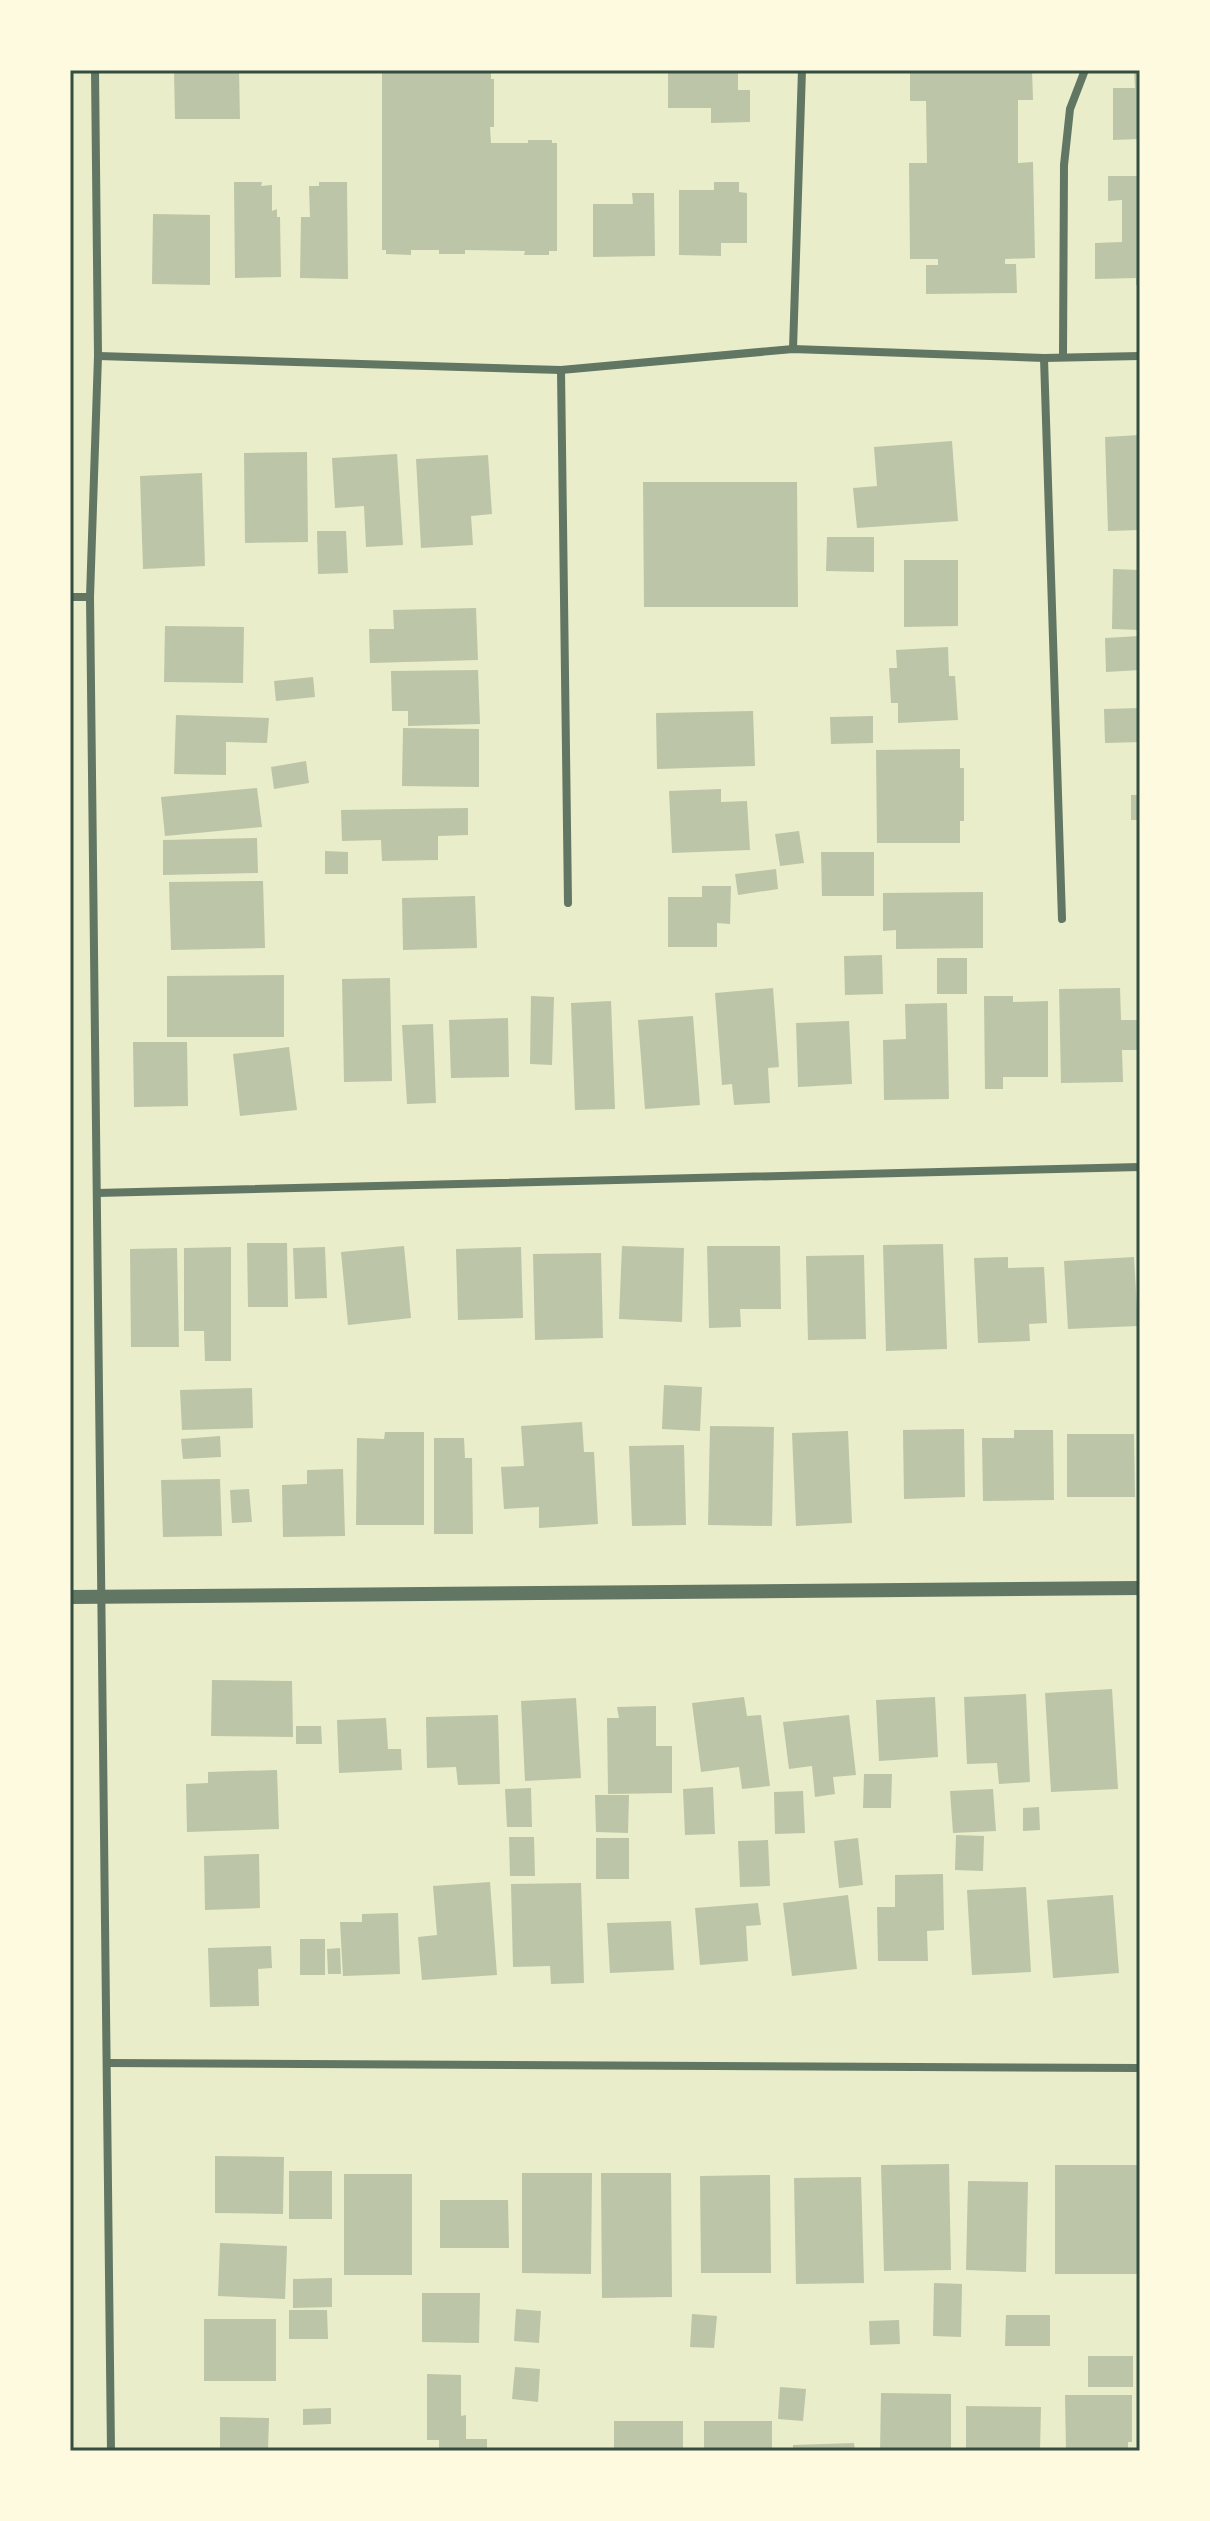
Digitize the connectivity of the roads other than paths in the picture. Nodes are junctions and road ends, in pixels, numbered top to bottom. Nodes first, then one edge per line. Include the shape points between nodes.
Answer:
1 (95, 70) edge
2 (802, 70) edge
3 (1085, 70) edge
4 (793, 349) junction
5 (98, 356) junction
6 (1140, 356) edge
7 (1063, 357) junction
8 (1044, 358) junction
9 (561, 370) junction
10 (70, 597) edge
11 (90, 597) junction
12 (568, 903) dead end
13 (1062, 919) dead end
14 (1140, 1167) edge
15 (97, 1193) junction
16 (1140, 1588) edge
17 (70, 1597) edge
18 (101, 1597) junction
19 (107, 2063) junction
20 (1140, 2068) edge
21 (111, 2451) edge

1 - 5 street
2 - 4 street
3 - 7 street via 1070,109 1064,165
4 - 8 street
4 - 9 street
5 - 9 street
5 - 11 street
6 - 7 street
7 - 8 street
8 - 13 street
9 - 12 street
10 - 11 street
11 - 15 street
14 - 15 street
15 - 18 street
16 - 18 street
17 - 18 street
18 - 19 street
19 - 20 street
19 - 21 street

